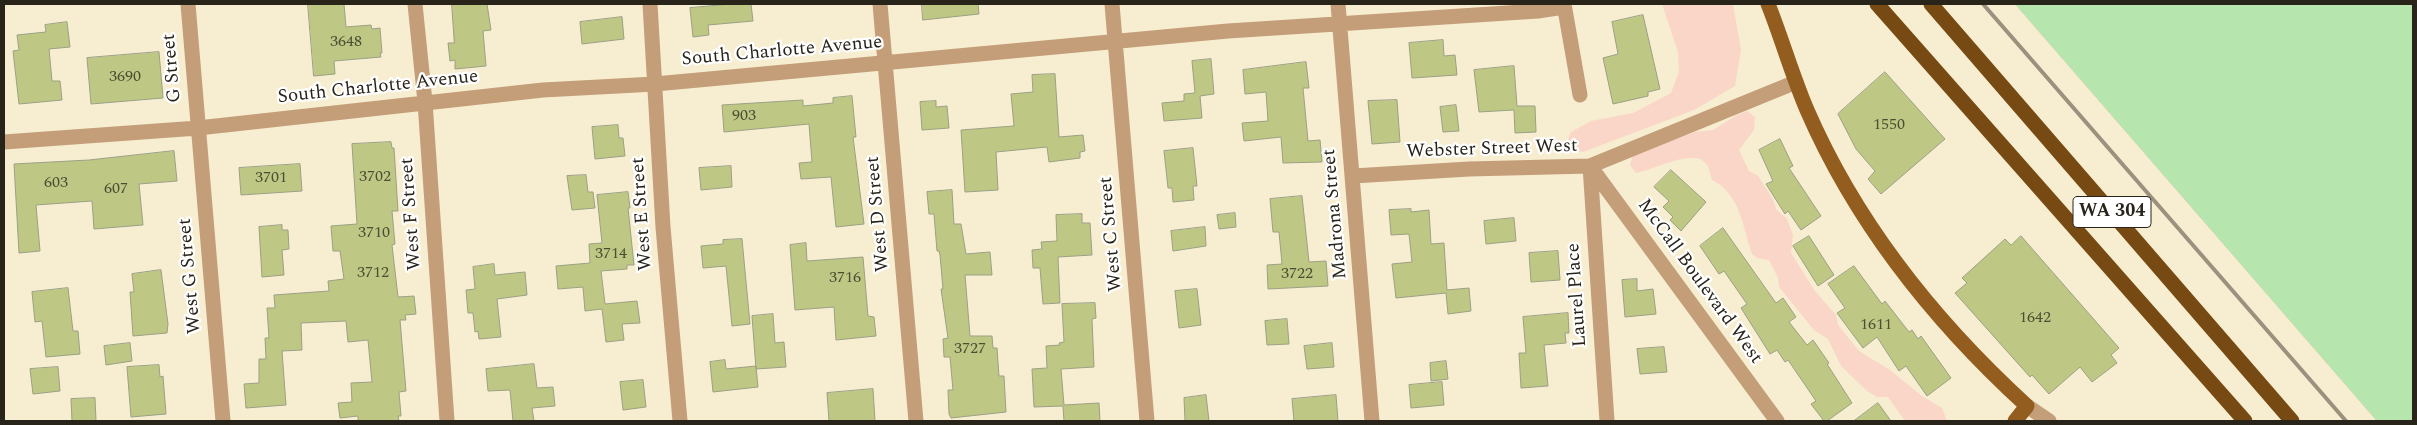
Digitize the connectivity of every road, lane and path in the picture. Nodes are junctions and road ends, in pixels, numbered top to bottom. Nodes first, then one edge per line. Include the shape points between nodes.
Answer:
1 (188, 4) edge
2 (415, 4) edge
3 (650, 4) edge
4 (880, 4) edge
5 (1112, 4) edge
6 (1338, 4) edge
7 (1768, 4) edge
8 (1876, 4) edge
9 (1931, 4) edge
10 (1564, 5) edge
11 (1340, 25) junction
12 (1116, 42) junction
13 (886, 62) junction
14 (1796, 82) junction
15 (655, 84) junction
16 (1580, 95) dead end
17 (424, 102) junction
18 (198, 128) junction
19 (4, 142) edge
20 (1590, 166) junction
21 (1353, 176) junction
22 (2027, 406) junction
23 (223, 421) edge
24 (447, 421) edge
25 (680, 421) edge
26 (916, 421) edge
27 (1147, 421) edge
28 (1372, 421) edge
29 (1607, 421) edge
30 (1777, 421) edge
31 (2015, 421) edge
32 (2049, 421) edge
33 (2245, 421) edge
34 (2292, 421) edge

1 - 18 street, G Street
2 - 17 street, West F Street
3 - 15 street, West E Street
4 - 13 street, West D Street
5 - 12 street, West C Street
6 - 11 street, Madrona Street
7 - 14 main road
8 - 33 highway, WA 304
9 - 34 highway, WA 304
10 - 11 street, South Charlotte Avenue via 1538,11
10 - 16 street
11 - 12 street, South Charlotte Avenue
11 - 21 street, Madrona Street
12 - 13 street, South Charlotte Avenue
12 - 27 street, West C Street
13 - 15 street, South Charlotte Avenue
13 - 26 street, West D Street
14 - 20 street, Webster Street West
14 - 22 main road via 1836,168 1898,267 1958,340
15 - 17 street, South Charlotte Avenue via 542,90
15 - 25 street, West E Street via 663,227
17 - 18 street, South Charlotte Avenue
17 - 24 street, West F Street
18 - 19 street, South Charlotte Avenue
18 - 23 street, West G Street
20 - 21 street, Webster Street West
20 - 29 street, Laurel Place
20 - 30 street, McCall Boulevard West
21 - 28 street, Madrona Street
22 - 31 main road
22 - 32 street

